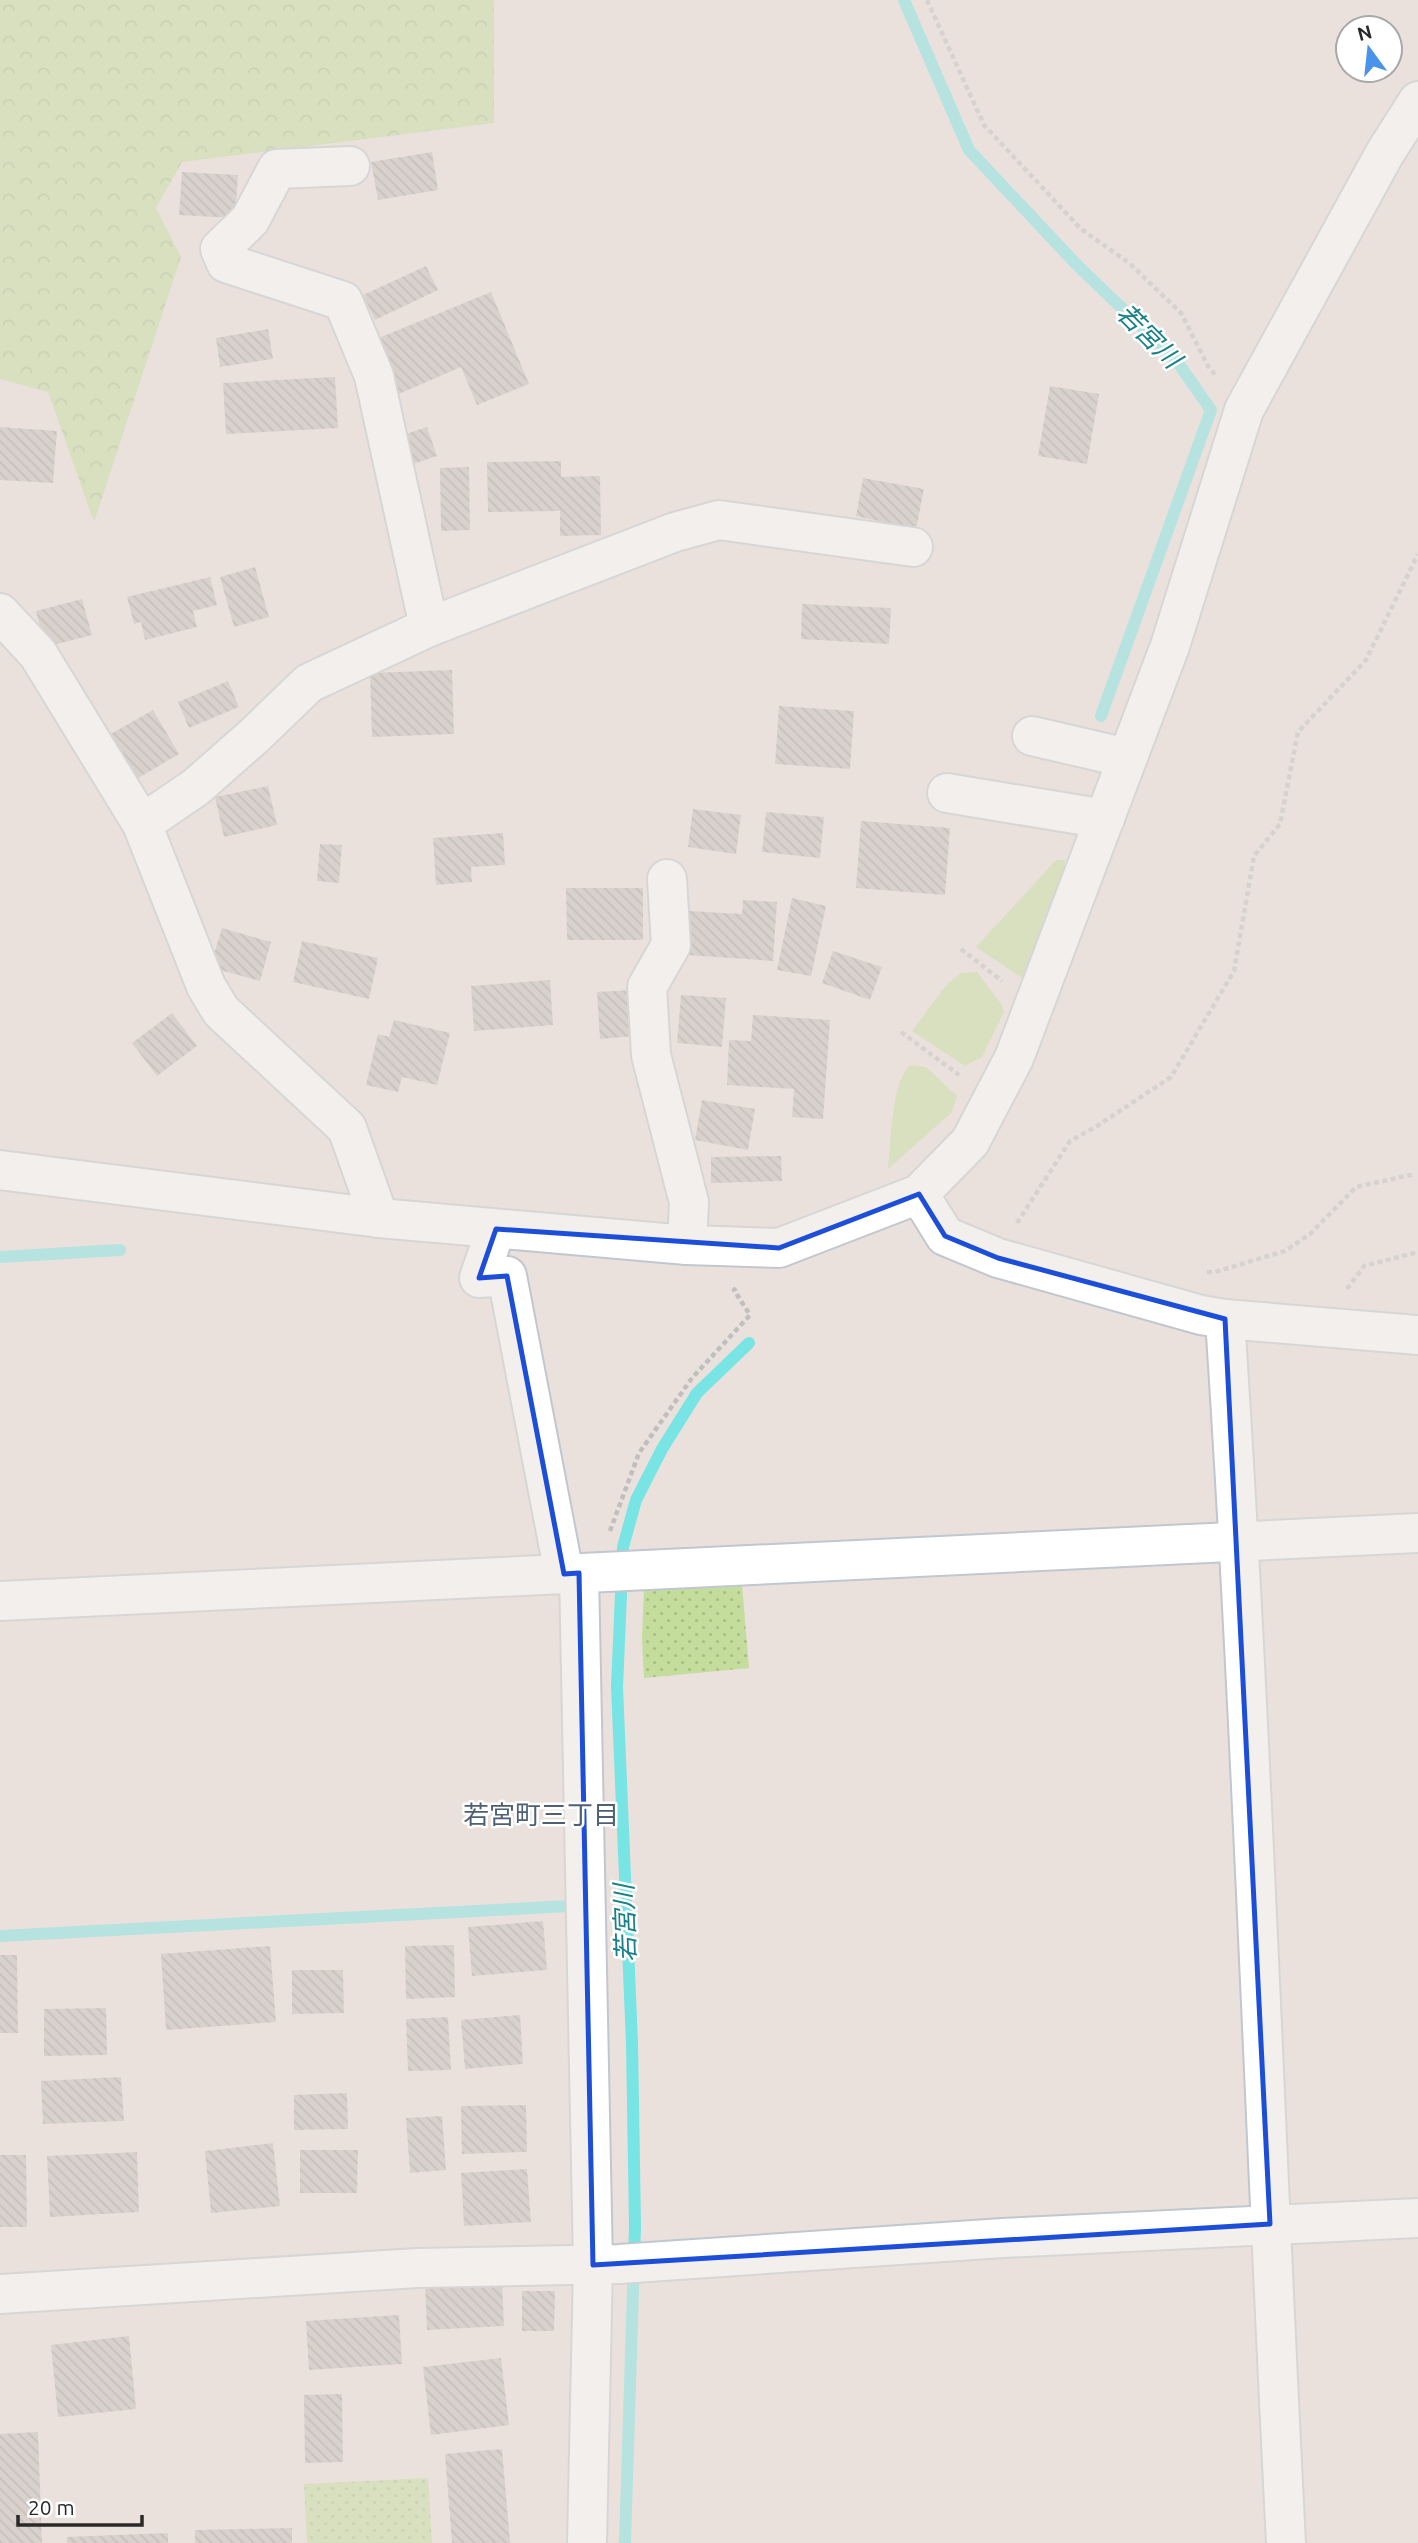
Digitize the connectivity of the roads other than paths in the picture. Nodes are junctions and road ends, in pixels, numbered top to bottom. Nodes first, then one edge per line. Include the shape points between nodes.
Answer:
1 (1418, 101) edge
2 (350, 166) dead end
3 (913, 547) dead end
4 (0, 613) edge
5 (429, 627) junction
6 (1032, 736) dead end
7 (1127, 758) junction
8 (947, 793) dead end
9 (1105, 819) junction
10 (142, 824) junction
11 (667, 879) dead end
12 (0, 1170) edge
13 (919, 1194) junction
14 (379, 1218) junction
15 (496, 1229) junction
16 (687, 1245) junction
17 (1226, 1319) junction
18 (1418, 1335) edge
19 (1418, 1533) edge
20 (1240, 1542) junction
21 (595, 1572) junction
22 (0, 1601) edge
23 (1418, 2218) edge
24 (1269, 2224) junction
25 (620, 2264) junction
26 (0, 2294) edge
27 (587, 2543) edge
28 (1286, 2543) edge

1 - 7 street via 1244,410 1170,646
2 - 5 street via 277,169 250,220 220,249 226,263 343,301 374,376
3 - 5 street via 719,520 675,532
4 - 10 street via 38,654
5 - 10 street via 309,683 196,787
6 - 7 street
7 - 9 street
8 - 9 street
9 - 13 street via 1014,1058 970,1142
10 - 14 street via 206,986 221,1011 347,1128
11 - 16 street via 671,945 648,987 648,1001 652,1055 689,1202
12 - 14 street
13 - 16 street via 779,1248
13 - 17 street via 945,1236 998,1258
14 - 15 street
15 - 16 street
15 - 21 street via 479,1278 507,1276
17 - 18 street
17 - 20 street
19 - 20 street
20 - 21 street
20 - 24 street
21 - 22 street
21 - 25 street
23 - 24 street
24 - 25 street
24 - 28 street
25 - 26 street via 417,2268
25 - 27 street

